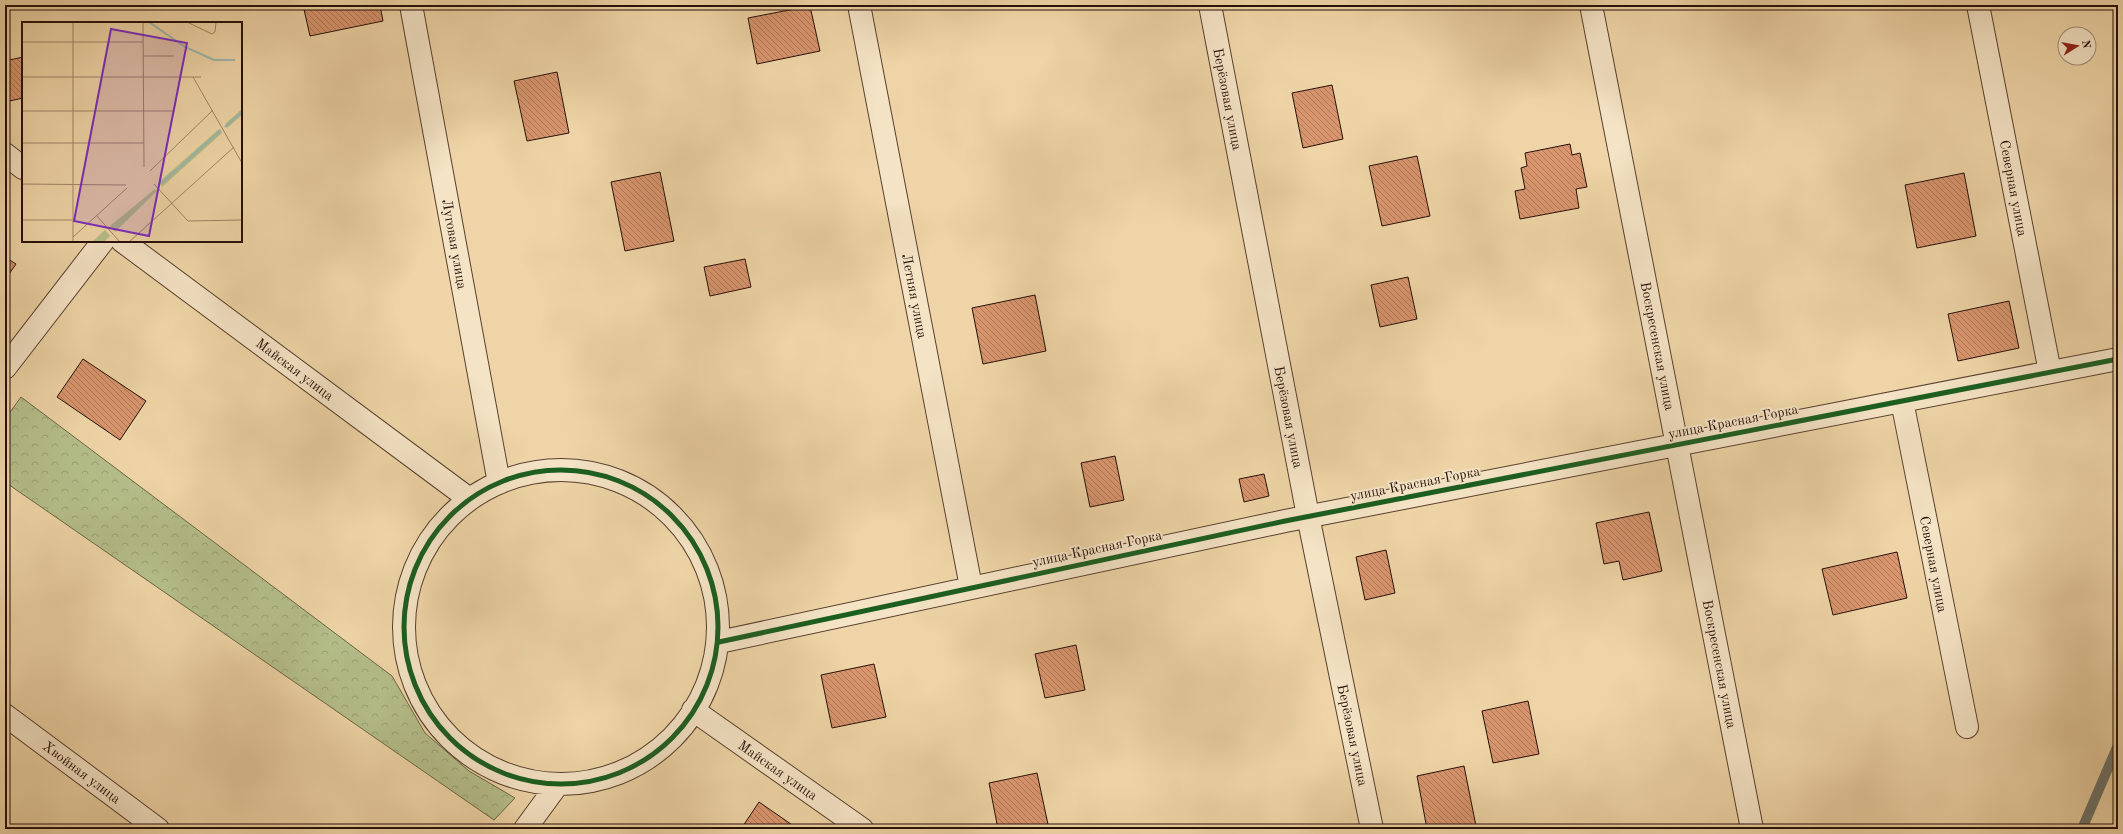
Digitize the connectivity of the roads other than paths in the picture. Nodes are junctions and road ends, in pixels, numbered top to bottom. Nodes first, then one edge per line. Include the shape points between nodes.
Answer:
1 (412, 5) edge
2 (859, 5) edge
3 (1210, 5) edge
4 (1591, 5) edge
5 (1978, 5) edge
6 (5, 154) edge
7 (22, 167) edge
8 (101, 242) edge
9 (123, 242) edge
10 (2118, 359) edge
11 (5, 368) edge
12 (2050, 372) junction
13 (1902, 401) junction
14 (1677, 444) junction
15 (498, 483) junction
16 (468, 498) junction
17 (1308, 516) junction
18 (971, 587) junction
19 (719, 642) junction
20 (693, 710) junction
21 (5, 715) edge
22 (1967, 727) dead end
23 (558, 784) junction
24 (158, 829) edge
25 (525, 829) edge
26 (862, 829) edge
27 (1372, 829) edge
28 (1752, 829) edge

1 - 15 street, Луговая улица
2 - 18 street, Летняя улица
3 - 17 street, Берёзовая улица
4 - 14 street, Воскресенская улица
5 - 12 street, Северная улица
6 - 7 street
8 - 11 street
9 - 16 street, Майская улица
10 - 12 street, улица Красная Горка
12 - 13 street, улица Красная Горка
13 - 14 street, улица Красная Горка
13 - 22 street, Северная улица
14 - 17 street, улица Красная Горка
14 - 28 street, Воскресенская улица
15 - 16 street
15 - 19 street via 516,475 569,468 619,479 663,505 696,544 715,591
16 - 23 street via 430,536 408,584 403,637 415,689 444,734 485,767 536,784
17 - 18 street, улица Красная Горка
17 - 27 street, Берёзовая улица
18 - 19 street, улица Красная Горка
19 - 20 street via 706,691
20 - 23 street via 679,734 639,765 589,784
20 - 26 street, Майская улица
21 - 24 street, Хвойная улица
23 - 25 street

